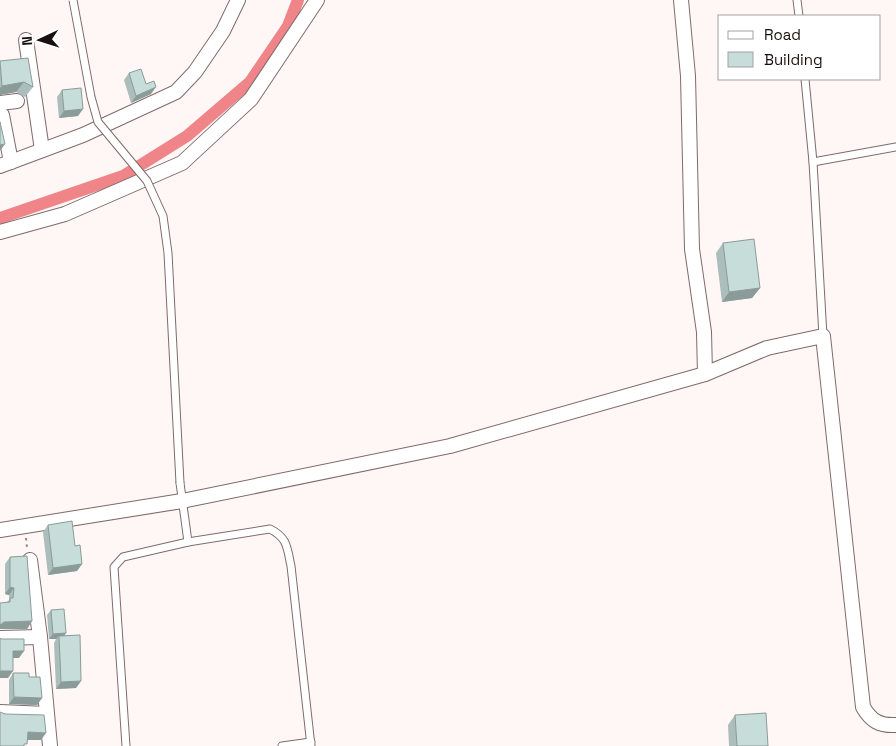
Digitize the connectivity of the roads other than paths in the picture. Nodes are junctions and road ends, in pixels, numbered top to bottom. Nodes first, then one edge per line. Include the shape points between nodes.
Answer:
1 (73, 0) edge
2 (238, 0) edge
3 (317, 0) edge
4 (681, 0) edge
5 (797, 0) edge
6 (799, 15) edge
7 (26, 40) dead end
8 (805, 80) edge
9 (17, 101) dead end
10 (1, 109) edge
11 (896, 147) edge
12 (42, 150) junction
13 (813, 162) junction
14 (6, 164) edge
15 (0, 232) edge
16 (823, 336) junction
17 (705, 374) junction
18 (182, 501) junction
19 (0, 530) edge
20 (188, 542) junction
21 (30, 560) road end
22 (40, 637) junction
23 (0, 638) edge
24 (0, 712) edge
25 (48, 714) junction
26 (896, 725) edge
27 (311, 744) edge
28 (50, 746) edge
29 (126, 746) edge
30 (282, 746) edge

1 - 18 lane, bridge via 98,122 147,181 163,216 168,253
2 - 12 street via 196,72 176,92 83,135
3 - 15 street via 251,100 182,163 65,214
4 - 17 street via 688,76 692,249 704,332
5 - 6 lane
7 - 12 street
8 - 13 lane
9 - 10 street
10 - 14 street
11 - 13 lane
12 - 14 street
13 - 16 lane
16 - 17 street via 767,348
16 - 26 street via 863,707 878,724
17 - 18 street via 450,446
18 - 19 street
18 - 20 lane
20 - 27 lane via 270,529 281,534 286,541
20 - 29 lane via 123,557 114,567
21 - 22 street
22 - 23 street
22 - 25 street
24 - 25 street
25 - 28 street
27 - 30 lane

